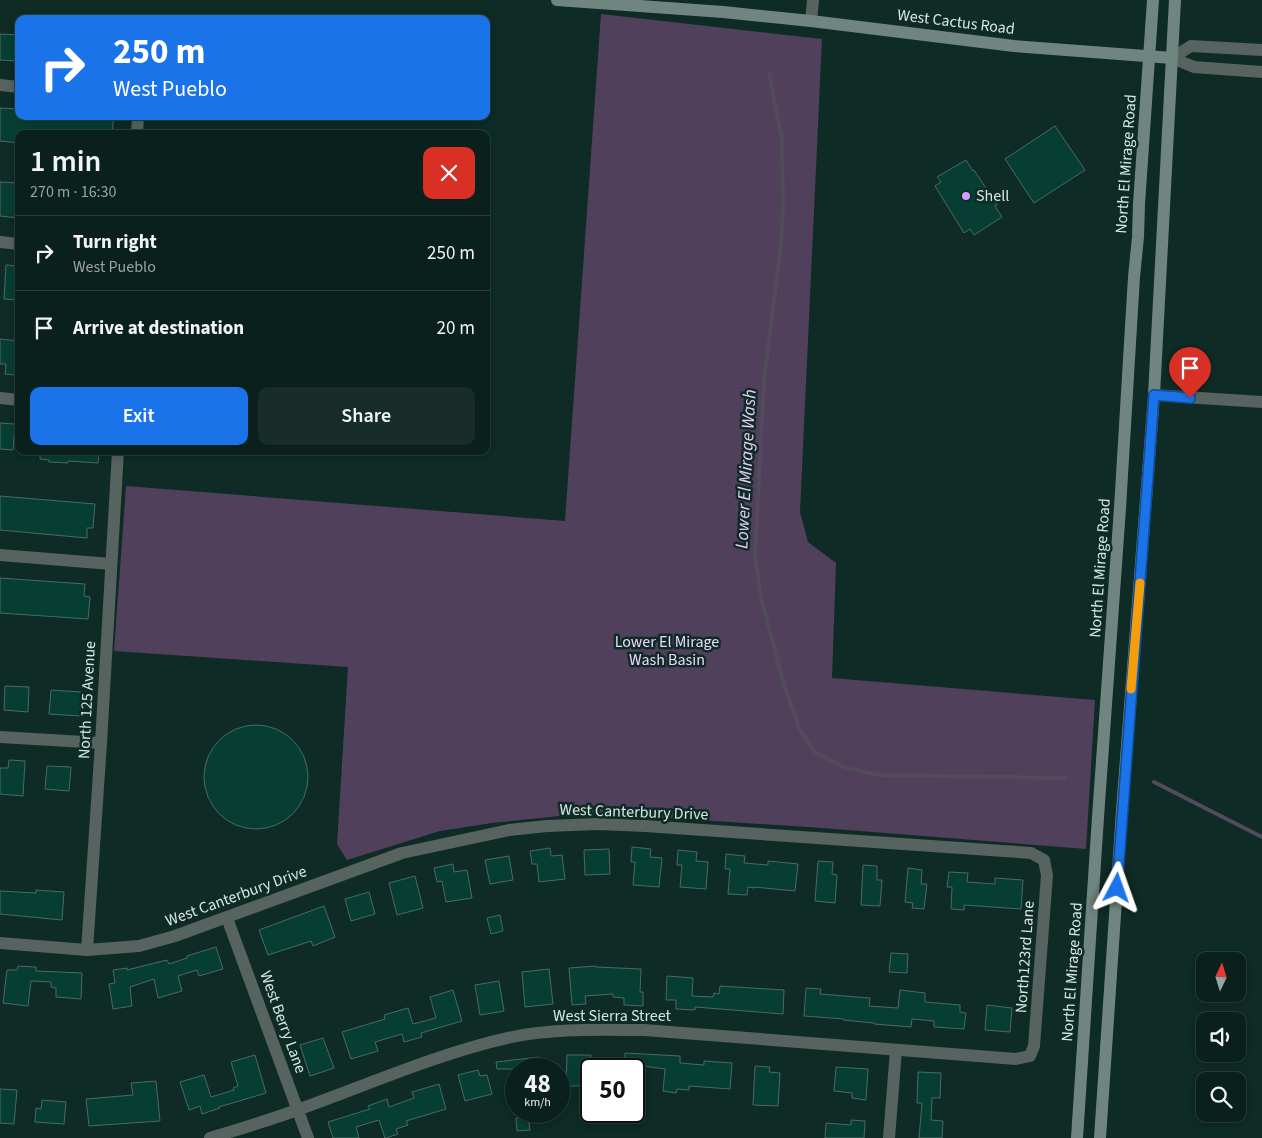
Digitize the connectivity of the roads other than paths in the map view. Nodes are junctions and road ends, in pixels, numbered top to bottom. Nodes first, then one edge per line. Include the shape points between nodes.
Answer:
1 (557, 0) edge
2 (812, 0) edge
3 (1153, 0) edge
4 (1175, 0) edge
5 (811, 21) junction
6 (1262, 50) edge
7 (1149, 56) junction
8 (1172, 58) junction
9 (1262, 72) edge
10 (0, 85) edge
11 (15, 87) edge
12 (0, 242) edge
13 (15, 244) edge
14 (1154, 395) junction
15 (0, 398) edge
16 (15, 400) edge
17 (1262, 402) edge
18 (118, 455) edge
19 (0, 555) edge
20 (111, 564) junction
21 (0, 737) edge
22 (101, 744) junction
23 (1044, 860) joint
24 (227, 918) junction
25 (0, 943) edge
26 (87, 950) junction
27 (896, 1050) junction
28 (1030, 1056) joint
29 (297, 1110) junction
30 (210, 1138) edge
31 (308, 1138) edge
32 (889, 1138) edge
33 (1077, 1138) edge
34 (1100, 1138) edge

1 - 5 main road, West Cactus Road
2 - 5 street
3 - 7 main road, North El Mirage Road
4 - 8 main road
5 - 7 main road, West Cactus Road via 1014,46
6 - 8 street via 1191,46
7 - 8 main road, West Cactus Road
7 - 33 main road, North El Mirage Road
8 - 9 street, West Cactus Road via 1194,67
8 - 14 main road
10 - 11 street
12 - 13 street
14 - 17 street
14 - 34 main road
15 - 16 street
18 - 20 street, North 125 Avenue
19 - 20 street
20 - 22 street, North 125 Avenue
21 - 22 street
22 - 26 street, North 125 Avenue
23 - 24 street, West Canterbury Drive via 1021,852 645,826 547,826 509,830 402,852
23 - 28 street, North123rd Lane via 1047,875 1034,1046
24 - 26 street, West Canterbury Drive via 139,946
24 - 29 street, West Berry Lane
25 - 26 street, West Canterbury Drive
27 - 28 street, West Sierra Street via 1016,1059
27 - 29 street, West Sierra Street via 644,1030 549,1032 514,1037 440,1057
27 - 32 street
29 - 30 street, West Sierra Street
29 - 31 street, West Berry Lane

